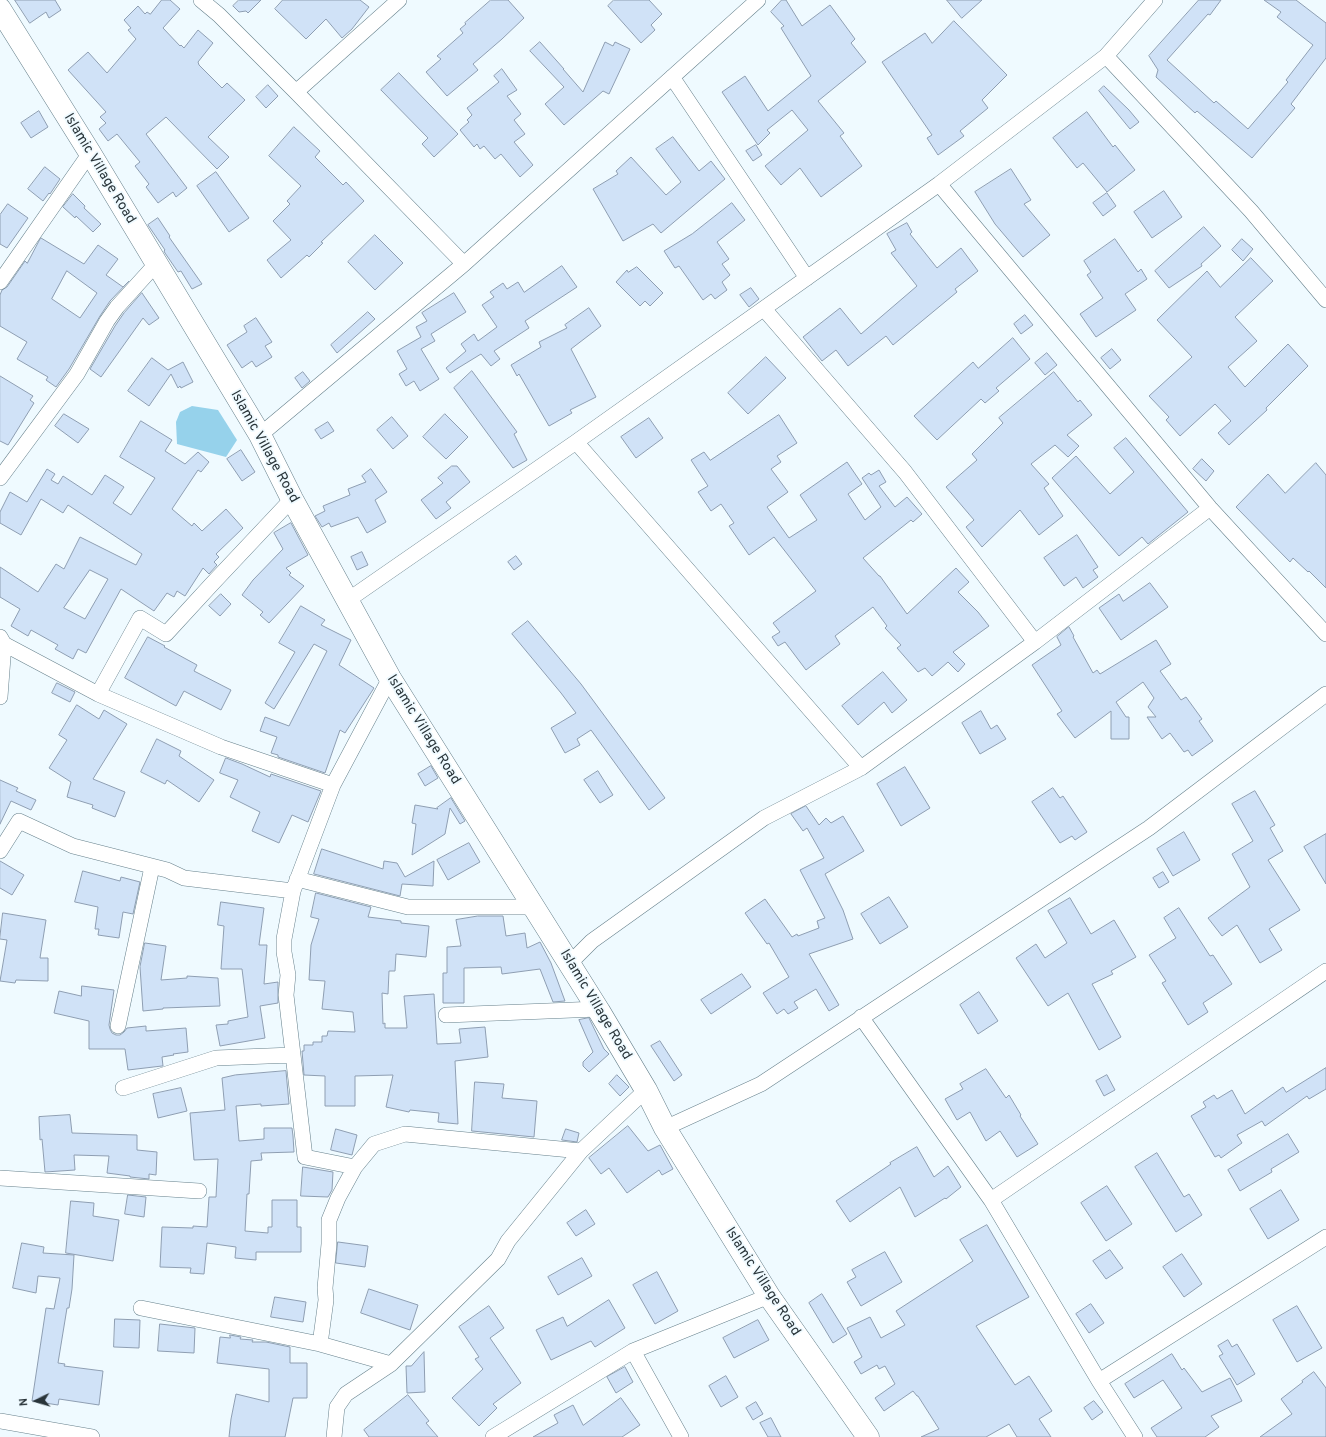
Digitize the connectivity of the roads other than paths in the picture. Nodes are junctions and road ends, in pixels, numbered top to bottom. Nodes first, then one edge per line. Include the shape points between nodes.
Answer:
1 (201, 0) edge
2 (399, 0) edge
3 (758, 0) edge
4 (1155, 0) edge
5 (0, 9) edge
6 (1106, 56) junction
7 (672, 77) junction
8 (296, 92) junction
9 (90, 152) junction
10 (939, 184) junction
11 (156, 264) junction
12 (464, 264) junction
13 (807, 278) junction
14 (0, 282) edge
15 (1326, 300) edge
16 (764, 309) junction
17 (260, 435) junction
18 (576, 442) junction
19 (0, 478) edge
20 (292, 499) junction
21 (1210, 508) junction
22 (348, 600) junction
23 (1326, 634) edge
24 (1, 642) edge
25 (1035, 642) junction
26 (390, 678) junction
27 (98, 694) junction
28 (1326, 694) edge
29 (0, 697) edge
30 (862, 768) junction
31 (333, 785) junction
32 (0, 851) edge
33 (152, 866) junction
34 (295, 885) junction
35 (535, 907) junction
36 (570, 963) junction
37 (1326, 971) edge
38 (598, 1009) junction
39 (446, 1015) dead end
40 (861, 1018) junction
41 (118, 1026) dead end
42 (293, 1055) junction
43 (123, 1088) dead end
44 (646, 1090) junction
45 (665, 1128) junction
46 (581, 1152) junction
47 (355, 1167) junction
48 (0, 1178) edge
49 (200, 1192) dead end
50 (991, 1200) junction
51 (1326, 1237) edge
52 (769, 1296) junction
53 (141, 1308) dead end
54 (320, 1344) junction
55 (633, 1351) junction
56 (391, 1364) junction
57 (1099, 1381) junction
58 (0, 1421) edge
59 (92, 1437) edge
60 (334, 1437) edge
61 (493, 1437) edge
62 (682, 1437) edge
63 (868, 1437) edge
64 (1135, 1437) edge

1 - 8 street
2 - 8 street
3 - 7 street
4 - 6 street
5 - 9 street, Islamic Village Road
6 - 10 street
6 - 15 street via 1251,211
7 - 12 street
7 - 13 street
8 - 12 street
9 - 11 street, Islamic Village Road
9 - 14 street
10 - 13 street
10 - 21 street
11 - 17 street, Islamic Village Road
11 - 19 street via 117,307 78,374
12 - 17 street
13 - 16 street
16 - 18 street
16 - 25 street via 905,472
17 - 20 street, Islamic Village Road
18 - 22 street
18 - 30 street
20 - 22 street, Islamic Village Road
20 - 27 street via 166,634 140,618
21 - 23 street
21 - 25 street
22 - 26 street, Islamic Village Road
24 - 27 street
24 - 29 street
25 - 30 street
26 - 31 street
26 - 35 street, Islamic Village Road
27 - 31 street via 221,747
28 - 40 street via 1149,828
30 - 36 street via 764,818 592,941
31 - 34 street
32 - 33 street via 19,821 73,846
33 - 34 street via 184,878
33 - 41 street
34 - 35 street via 408,907
34 - 42 street via 284,939 288,975 286,995
35 - 36 street, Islamic Village Road
36 - 38 street, Islamic Village Road
37 - 50 street
38 - 39 street
38 - 44 street, Islamic Village Road
40 - 45 street via 761,1084
40 - 50 street
42 - 43 street via 216,1058
42 - 47 street via 305,1157
44 - 45 street, Islamic Village Road
44 - 46 street
45 - 52 street, Islamic Village Road
46 - 47 street via 405,1134 374,1144
46 - 56 street via 508,1241 498,1259
47 - 54 street via 329,1220 324,1288 326,1300
48 - 49 street
50 - 57 street
51 - 57 street
52 - 55 street
52 - 63 street, Islamic Village Road
53 - 54 street
54 - 56 street
55 - 61 street
55 - 62 street
56 - 60 street via 346,1394 337,1407
57 - 64 street
58 - 59 street

